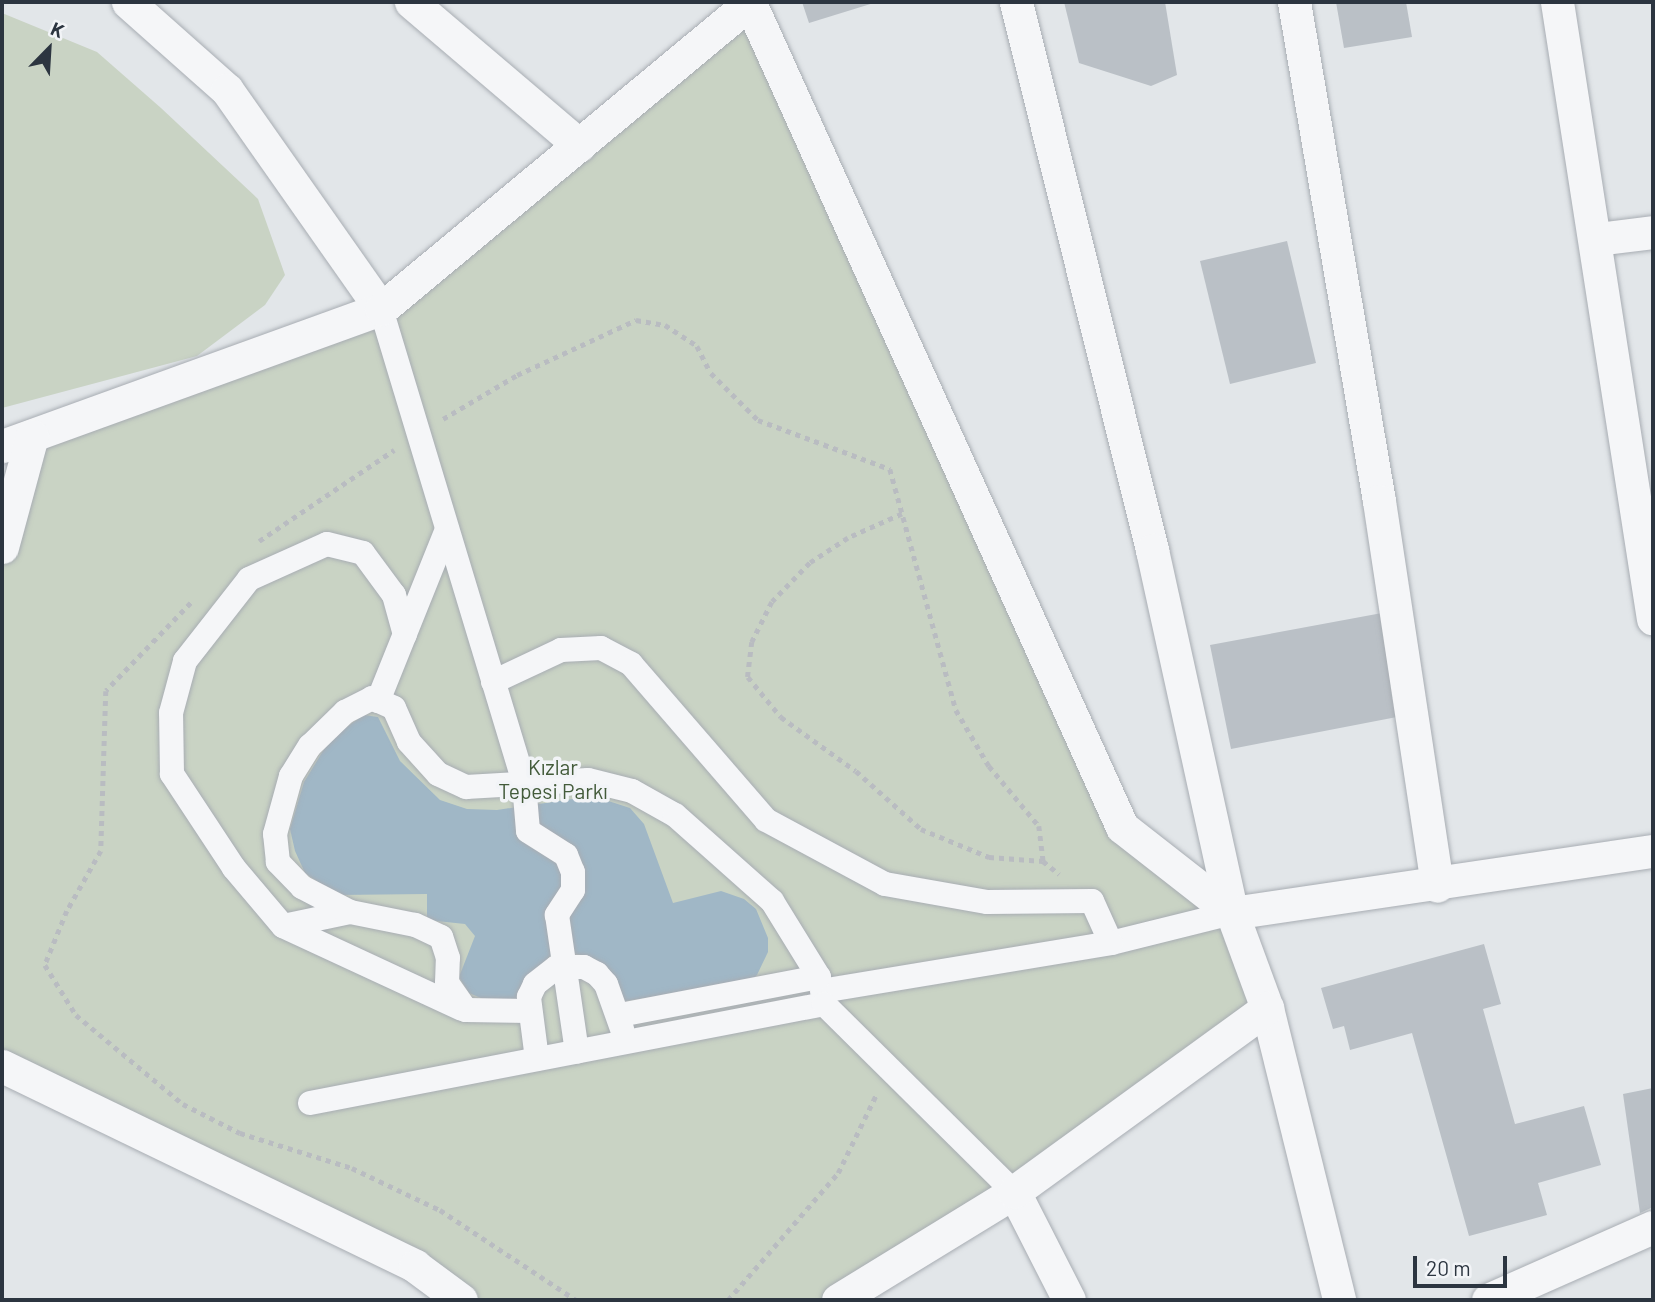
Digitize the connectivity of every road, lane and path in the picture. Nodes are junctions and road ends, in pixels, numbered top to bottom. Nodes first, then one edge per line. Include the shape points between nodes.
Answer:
1 (128, 2) edge
2 (411, 2) edge
3 (751, 2) edge
4 (1016, 2) edge
5 (1294, 2) edge
6 (1557, 2) edge
7 (579, 145) junction
8 (1653, 232) edge
9 (1597, 239) junction
10 (382, 309) junction
11 (17, 441) edge
12 (902, 514) dead end
13 (447, 529) junction
14 (2, 547) edge
15 (1653, 619) edge
16 (405, 635) junction
17 (493, 682) junction
18 (378, 701) junction
19 (524, 784) junction
20 (1653, 851) edge
21 (1043, 861) dead end
22 (1437, 886) junction
23 (351, 912) junction
24 (1232, 913) junction
25 (283, 926) junction
26 (1111, 943) junction
27 (564, 966) junction
28 (822, 991) junction
29 (1267, 1008) junction
30 (466, 1010) junction
31 (528, 1011) junction
32 (619, 1015) junction
33 (624, 1042) junction
34 (577, 1052) junction
35 (537, 1059) junction
36 (2, 1066) edge
37 (890, 1066) junction
38 (310, 1103) dead end
39 (1014, 1192) junction
40 (1653, 1227) edge
41 (461, 1300) edge
42 (727, 1300) edge
43 (838, 1300) edge
44 (1069, 1300) edge
45 (1339, 1300) edge
46 (1488, 1300) edge

1 - 10 street via 227,90
2 - 7 street
3 - 7 street
3 - 24 street via 1122,827
4 - 24 street via 1148,532
5 - 22 street via 1379,501
6 - 9 street
7 - 10 street
8 - 9 street
9 - 15 street
10 - 11 street
10 - 13 street
11 - 14 street
12 - 21 path via 848,538 810,563 772,601 752,642 748,677 781,717 856,771 921,829 989,858
13 - 16 street
13 - 17 street
16 - 18 street
16 - 25 street via 394,595 363,553 327,544 249,579 185,661 171,713 172,774 234,868
17 - 19 street
17 - 26 street via 561,650 601,648 631,664 766,820 885,884 987,902 1092,901
18 - 19 street via 394,708 409,742 438,774 466,787
18 - 23 street via 372,698 345,712 310,746 291,776 275,834 278,862 302,887
19 - 27 street via 528,831 566,855 573,872 573,890 557,915
19 - 28 street via 588,780 632,791 676,815 772,901
20 - 22 street
22 - 24 street
23 - 25 street
23 - 30 street via 415,925 442,937 448,958 447,983
24 - 26 street
24 - 29 street
25 - 30 street
26 - 28 street
27 - 31 street via 544,974 535,984
27 - 32 street via 584,967 597,974
27 - 34 street
28 - 32 street
28 - 33 street
28 - 37 street
29 - 39 street
29 - 45 street
30 - 31 street
31 - 35 street
32 - 33 street
33 - 34 street
34 - 35 street
35 - 38 street
36 - 41 street via 415,1266
37 - 39 street
37 - 42 path via 838,1173
39 - 43 street
39 - 44 street
40 - 46 street

